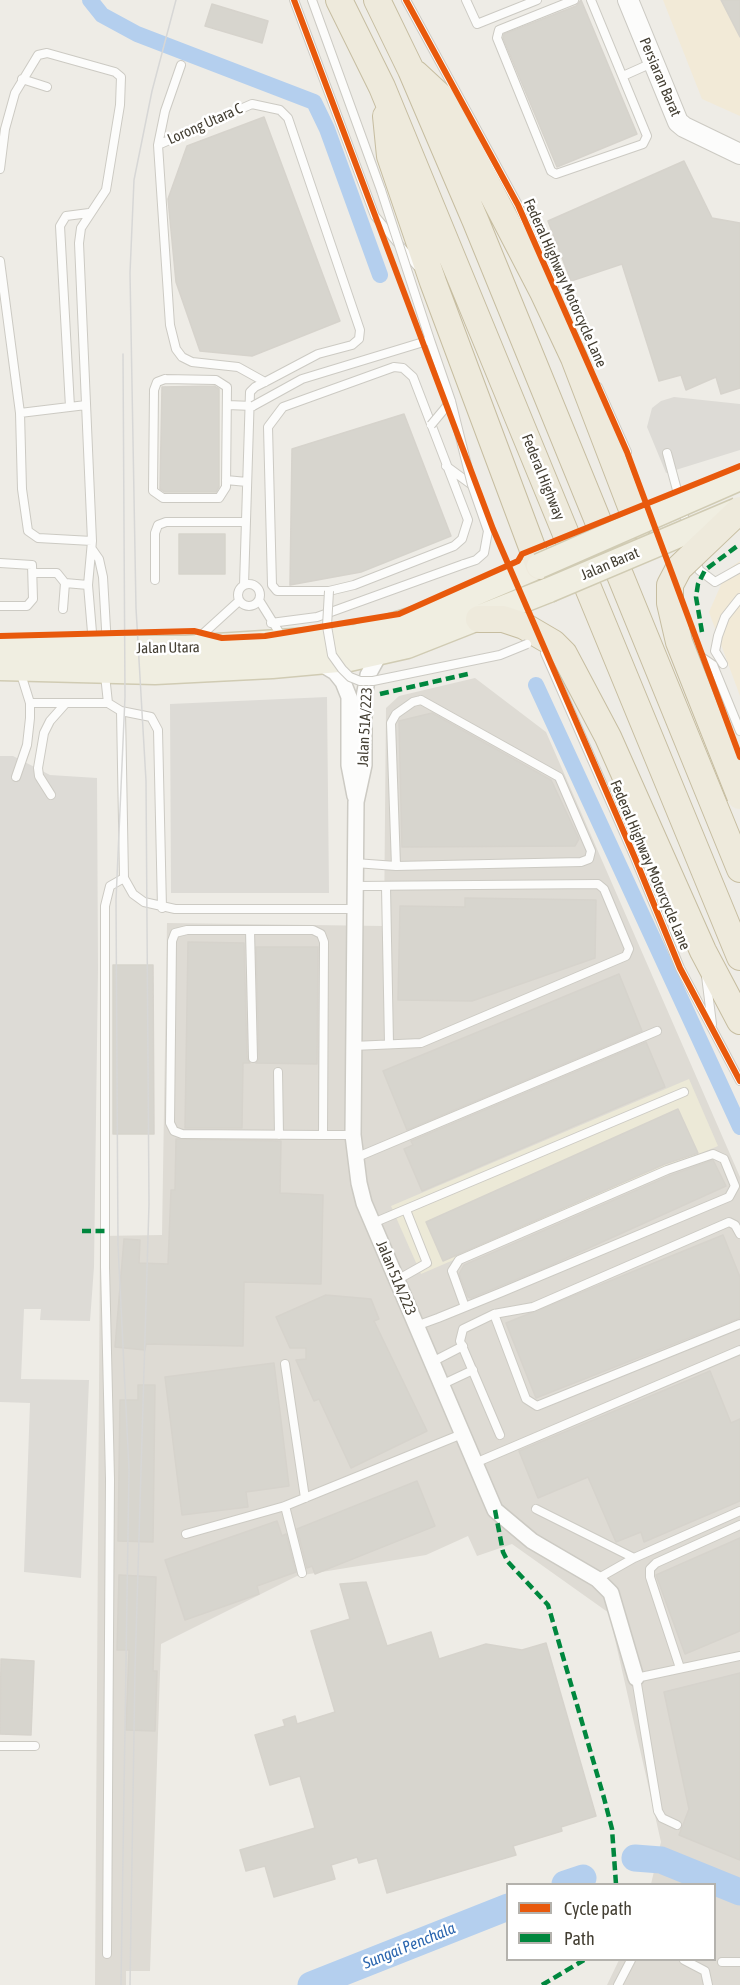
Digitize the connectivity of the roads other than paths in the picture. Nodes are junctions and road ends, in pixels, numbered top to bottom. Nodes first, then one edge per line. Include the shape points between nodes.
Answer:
1 (294, 0) edge
2 (312, 0) edge
3 (339, 0) edge
4 (377, 0) edge
5 (406, 0) edge
6 (466, 0) edge
7 (537, 0) edge
8 (574, 0) edge
9 (591, 0) edge
10 (628, 0) edge
11 (654, 63) junction
12 (181, 65) dead end
13 (411, 70) junction
14 (623, 76) junction
15 (22, 79) junction
16 (47, 87) dead end
17 (382, 87) junction
18 (158, 145) junction
19 (740, 154) edge
20 (0, 169) edge
21 (518, 205) junction
22 (90, 213) junction
23 (522, 253) junction
24 (0, 261) edge
25 (433, 282) junction
26 (430, 340) junction
27 (266, 382) junction
28 (451, 401) junction
29 (86, 405) junction
30 (227, 405) junction
31 (251, 406) junction
32 (70, 407) junction
33 (20, 412) junction
34 (431, 424) junction
35 (627, 452) dead end
36 (667, 453) dead end
37 (444, 464) junction
38 (740, 478) edge
39 (226, 480) junction
40 (247, 482) junction
41 (472, 485) junction
42 (740, 509) edge
43 (246, 522) junction
44 (638, 525) junction
45 (92, 545) junction
46 (0, 563) edge
47 (737, 570) edge
48 (33, 573) junction
49 (544, 578) junction
50 (740, 579) edge
51 (154, 580) dead end
52 (65, 583) junction
53 (88, 585) junction
54 (244, 585) junction
55 (329, 591) junction
56 (740, 598) edge
57 (259, 600) junction
58 (239, 601) junction
59 (0, 606) edge
60 (63, 609) dead end
61 (479, 619) junction
62 (271, 623) junction
63 (287, 642) junction
64 (680, 642) junction
65 (539, 645) junction
66 (0, 648) edge
67 (186, 648) junction
68 (380, 653) junction
69 (102, 656) junction
70 (320, 663) junction
71 (723, 664) dead end
72 (10, 668) edge
73 (30, 703) junction
74 (66, 703) junction
75 (108, 703) junction
76 (121, 711) junction
77 (740, 731) edge
78 (29, 732) junction
79 (44, 733) junction
80 (16, 777) dead end
81 (51, 795) dead end
82 (740, 796) edge
83 (356, 802) junction
84 (355, 863) junction
85 (396, 866) junction
86 (740, 869) edge
87 (124, 878) junction
88 (355, 886) junction
89 (386, 887) junction
90 (162, 908) junction
91 (355, 909) junction
92 (250, 930) junction
93 (703, 951) junction
94 (740, 957) edge
95 (740, 1021) edge
96 (712, 1029) junction
97 (657, 1031) dead end
98 (389, 1044) junction
99 (353, 1046) junction
100 (253, 1058) dead end
101 (278, 1072) dead end
102 (740, 1081) edge
103 (684, 1092) dead end
104 (279, 1135) junction
105 (323, 1135) junction
106 (353, 1135) junction
107 (354, 1159) junction
108 (406, 1210) junction
109 (373, 1223) junction
110 (740, 1234) edge
111 (397, 1280) junction
112 (465, 1307) junction
113 (494, 1314) junction
114 (740, 1324) edge
115 (416, 1326) junction
116 (463, 1346) junction
117 (740, 1350) edge
118 (432, 1362) junction
119 (285, 1364) dead end
120 (473, 1370) junction
121 (441, 1385) junction
122 (462, 1434) junction
123 (500, 1434) dead end
124 (475, 1463) junction
125 (305, 1498) junction
126 (285, 1506) junction
127 (536, 1509) dead end
128 (740, 1511) edge
129 (740, 1525) edge
130 (186, 1534) dead end
131 (634, 1558) junction
132 (302, 1573) dead end
133 (597, 1579) junction
134 (740, 1656) edge
135 (680, 1668) junction
136 (636, 1678) junction
137 (0, 1746) edge
138 (36, 1746) dead end
139 (678, 1825) dead end
140 (107, 1954) dead end
141 (630, 1961) edge
142 (688, 1961) edge
143 (722, 1962) dead end
144 (740, 1962) edge
145 (618, 1985) edge
146 (708, 1985) edge

1 - 25 lane via 375,216
2 - 26 lane, bridge
3 - 17 highway, Federal Highway
4 - 13 highway
5 - 21 lane, Federal Highway Motorcycle Lane
6 - 7 lane via 477,24
8 - 14 lane via 499,30 497,38 551,171 556,174 643,144 646,136
9 - 14 lane
10 - 11 street, Persiaran Barat
11 - 14 lane
11 - 19 street, Persiaran Barat via 678,122
12 - 18 lane
13 - 23 highway via 444,99
13 - 86 highway
15 - 16 lane
15 - 20 lane via 5,129
15 - 22 lane via 34,58 42,53 115,72 121,77 123,85 106,190
17 - 25 highway via 390,156
17 - 94 highway, Federal Highway
18 - 27 lane, Lorong Utara C via 170,325 176,349 192,362 238,367
18 - 27 lane, Lorong Utara C via 250,104 280,110 288,118 360,330 359,339 352,345 318,354
21 - 23 lane
21 - 35 lane, Federal Highway Motorcycle Lane
22 - 29 lane via 81,228 79,243
22 - 32 lane via 66,216 60,226
23 - 44 highway via 574,358
24 - 33 lane
25 - 49 highway
26 - 28 lane, bridge
26 - 31 lane, bridge via 302,379
27 - 31 lane, Lorong Utara C via 252,390
28 - 34 lane, bridge
28 - 41 lane, bridge
29 - 32 lane
29 - 45 lane
30 - 31 lane
30 - 39 lane
30 - 39 lane via 227,387 220,380 165,379 155,386 155,495 219,498 225,492
31 - 40 lane
32 - 33 lane
33 - 45 lane via 22,489 28,531 38,538
34 - 37 lane
34 - 55 lane via 413,377 403,368 394,367 283,407 268,427 272,585 282,593
36 - 47 lane via 699,570 716,582
37 - 41 lane
37 - 55 lane via 468,520 462,539 454,546 376,577
38 - 44 main road, Jalan Barat, bridge
39 - 40 lane
40 - 43 lane
41 - 62 lane, bridge via 488,531 488,544 476,560 317,617
42 - 49 main road, Jalan Barat, bridge
42 - 64 highway, bridge via 692,553 670,585 670,603
43 - 51 lane via 158,525
43 - 54 lane
44 - 49 main road, Jalan Barat, bridge
45 - 53 lane
45 - 69 lane via 103,577
46 - 48 lane via 29,564
47 - 50 lane
48 - 52 lane via 57,573
48 - 59 lane via 30,604
49 - 61 main road, Jalan Barat
49 - 63 main road, Jalan Utara via 356,637
52 - 53 lane
52 - 60 lane
53 - 69 lane
54 - 57 lane via 257,587
54 - 58 lane via 238,594
55 - 65 lane, bridge via 327,626 332,655 342,669 360,681
56 - 71 lane via 725,617 718,636 715,651
57 - 58 lane via 247,606
57 - 62 lane
58 - 67 lane
61 - 65 highway via 503,619
61 - 68 main road, Jalan Utara
62 - 63 lane
63 - 67 main road, Jalan Utara
64 - 77 lane via 713,665
64 - 82 highway, bridge
65 - 93 highway via 564,654 581,681
65 - 96 lane, Federal Highway Motorcycle Lane via 680,968
66 - 69 main road, Jalan Utara
67 - 69 main road, Jalan Utara
68 - 70 main road, Jalan Utara
68 - 83 street, Jalan 51A/223 via 368,675 364,697 364,765
69 - 70 main road, Jalan Utara via 155,672
69 - 72 main road, Jalan Utara
69 - 75 lane
70 - 83 street, Jalan 51A/223 via 339,676 349,697 349,765
72 - 73 lane
73 - 74 lane
73 - 78 lane
74 - 75 lane
74 - 79 lane
75 - 76 lane
76 - 87 lane
76 - 90 lane via 151,717 158,729
78 - 79 lane
78 - 80 lane
79 - 81 lane via 38,768
83 - 84 street, Jalan 51A/223
84 - 85 lane
84 - 88 street, Jalan 51A/223
85 - 85 lane via 391,723 396,714 421,700 559,777 591,851 589,859 581,862
87 - 90 lane via 133,894
87 - 140 lane via 110,886 105,906 105,1267 110,1479
88 - 89 lane
88 - 91 street, Jalan 51A/223
89 - 98 lane
89 - 98 lane via 598,884 604,888 629,949 626,956 421,1042
90 - 91 lane
91 - 99 street, Jalan 51A/223
92 - 100 lane
92 - 104 lane via 183,930 173,937 170,1123 174,1131 182,1134
92 - 105 lane via 313,930 324,938
93 - 95 highway
93 - 96 lane
96 - 102 lane, Federal Highway Motorcycle Lane
97 - 107 lane
98 - 99 lane
99 - 106 street, Jalan 51A/223
101 - 104 lane
103 - 108 lane
104 - 105 lane
105 - 106 lane
106 - 107 street, Jalan 51A/223
107 - 109 street, Jalan 51A/223
108 - 109 lane
108 - 111 lane via 427,1263
109 - 111 street, Jalan 51A/223
110 - 113 lane via 729,1222 533,1307
111 - 115 street, Jalan 51A/223
112 - 112 lane via 452,1270 459,1260 667,1170 713,1154 724,1159 735,1186 729,1197
112 - 115 lane
113 - 114 lane via 526,1399 537,1406
113 - 116 lane via 463,1329 459,1337
115 - 118 street, Jalan 51A/223
116 - 118 lane
116 - 120 lane
117 - 124 lane
118 - 121 street, Jalan 51A/223
119 - 125 lane
120 - 121 lane
120 - 123 lane
121 - 122 street, Jalan 51A/223
122 - 124 street, Jalan 51A/223
122 - 125 lane
124 - 133 street, Jalan 51A/223 via 495,1510 532,1541
125 - 126 lane
126 - 130 lane
126 - 132 lane
127 - 131 lane
128 - 131 lane
129 - 135 lane via 650,1569
131 - 133 lane
133 - 136 street, Jalan 51A/223 via 611,1593
134 - 135 lane
135 - 136 lane
136 - 139 lane via 658,1811 662,1818
137 - 138 lane
141 - 145 lane
142 - 146 lane via 705,1971
143 - 144 lane

